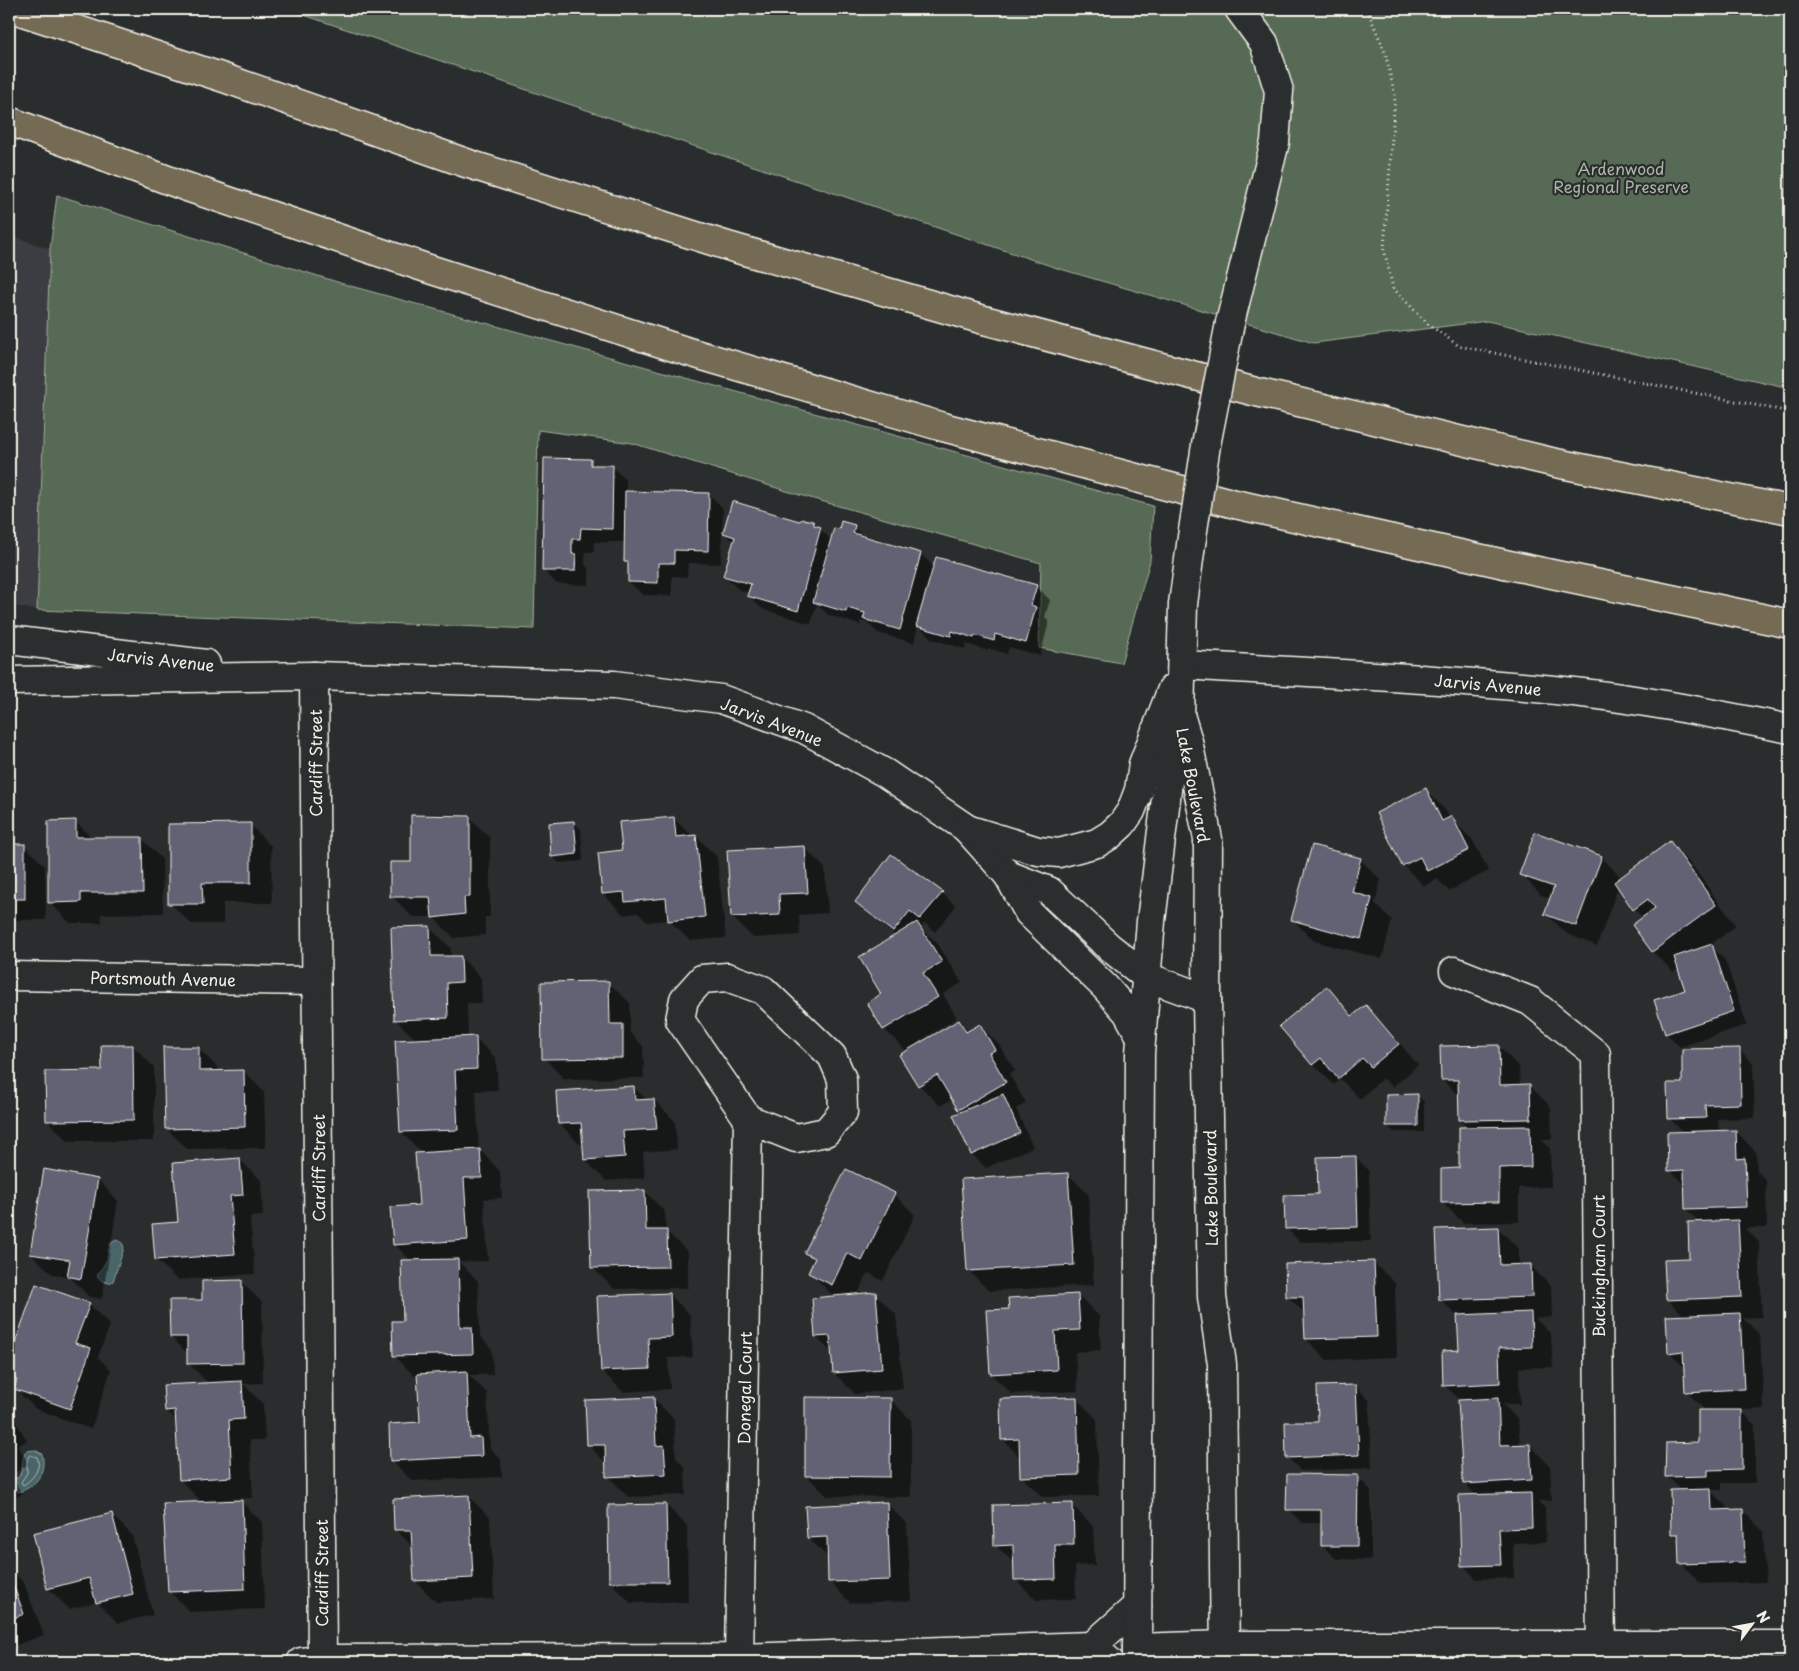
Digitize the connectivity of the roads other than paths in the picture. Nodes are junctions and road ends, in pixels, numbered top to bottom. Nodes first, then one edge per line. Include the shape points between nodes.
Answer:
1 (1239, 9) edge
2 (19, 10) edge
3 (9, 121) edge
4 (1790, 510) edge
5 (1790, 624) edge
6 (9, 640) edge
7 (1182, 665) junction
8 (314, 676) junction
9 (9, 681) edge
10 (1180, 717) junction
11 (1790, 729) edge
12 (966, 828) junction
13 (1008, 875) junction
14 (1454, 971) dead end
15 (9, 976) edge
16 (1147, 977) junction
17 (316, 981) junction
18 (1207, 1000) junction
19 (1141, 1037) junction
20 (748, 1119) junction
21 (1137, 1606) junction
22 (1790, 1645) edge
23 (1101, 1654) edge
24 (1226, 1654) edge
25 (1601, 1654) edge
26 (1137, 1655) edge
27 (739, 1658) junction
28 (311, 1661) edge

1 - 7 street, Lake Boulevard, bridge via 1264,43 1279,91 1275,142 1230,323 1206,445 1183,604
2 - 4 highway via 488,170 731,247 965,314 1275,397 1556,463
3 - 5 highway via 184,186 429,269 689,352 943,427 1235,504
6 - 8 street, Jarvis Avenue
7 - 10 street, Lake Boulevard
7 - 11 street, Jarvis Avenue via 1448,680 1576,692 1707,712
7 - 12 street via 1142,764 1139,790 1131,811 1110,835 1097,843 1059,853 1038,851
8 - 9 street, Jarvis Avenue
8 - 12 street, Jarvis Avenue via 614,685 721,699 804,729 885,773
8 - 17 street, Cardiff Street
10 - 16 street, Lake Boulevard via 1172,749
10 - 18 street, Lake Boulevard via 1208,839
12 - 13 street, Jarvis Avenue
13 - 16 street, Jarvis Avenue via 1049,891 1109,947
13 - 19 street via 1029,913 1105,987 1127,1012
14 - 25 street, Buckingham Court via 1530,1001 1596,1054
15 - 17 street, Portsmouth Avenue
16 - 18 street, Jarvis Avenue
16 - 19 street, Lake Boulevard
17 - 28 street, Cardiff Street
18 - 24 street, Lake Boulevard via 1212,1297 1222,1364
19 - 21 street, Lake Boulevard
20 - 20 street via 796,1138 826,1132 842,1112 842,1079 832,1056 763,990 727,977 702,979 684,999 680,1020
20 - 27 street, Donegal Court
21 - 23 street
21 - 26 street, Lake Boulevard
22 - 25 street
23 - 27 street
24 - 25 street
24 - 26 street
27 - 28 street

